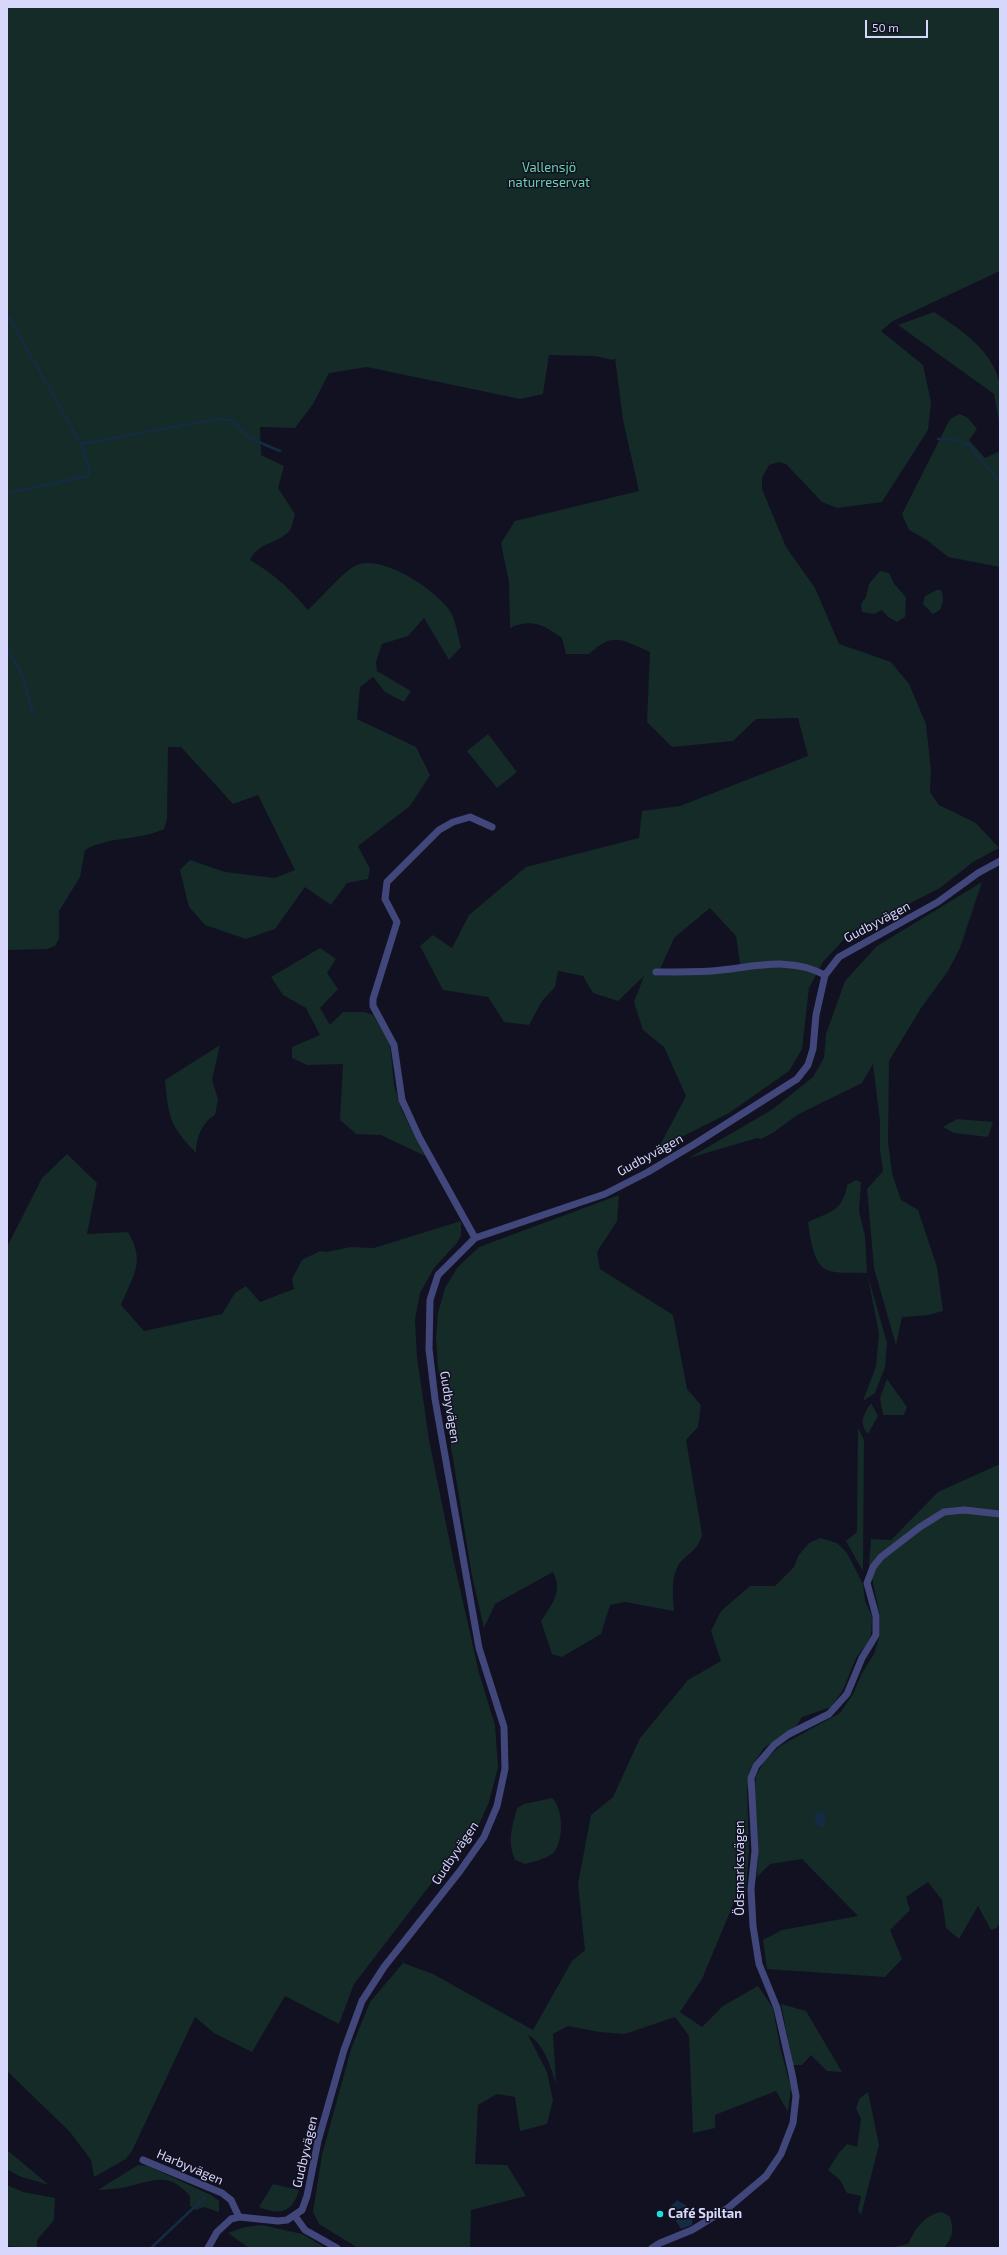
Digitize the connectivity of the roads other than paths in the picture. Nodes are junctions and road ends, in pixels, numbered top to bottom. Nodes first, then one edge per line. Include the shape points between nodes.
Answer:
1 (492, 827) dead end
2 (1000, 861) edge
3 (656, 972) dead end
4 (824, 975) junction
5 (475, 1238) junction
6 (1000, 1514) edge
7 (143, 2160) dead end
8 (295, 2216) junction
9 (239, 2217) junction
10 (208, 2248) edge
11 (337, 2248) edge
12 (652, 2248) edge

1 - 5 street via 470,817 453,822 431,837 387,882 385,899 396,922 373,999 373,1006 394,1045 402,1100 419,1137
2 - 4 street, Gudbyvägen via 978,873 938,902 839,957
3 - 4 street via 713,971 772,963 814,969
4 - 5 street, Gudbyvägen via 816,1015 813,1049 808,1065 797,1079 668,1160 605,1194
5 - 8 street, Gudbyvägen via 438,1274 430,1300 429,1349 435,1399 479,1648 504,1727 505,1769 497,1806 484,1837 384,1967 362,2001 344,2050 328,2106 307,2196 302,2210
6 - 12 street, Ödsmarksvägen via 964,1510 944,1512 881,1557 873,1567 867,1583 876,1616 876,1635 862,1658 847,1694 829,1714 789,1734 774,1745 756,1766 751,1778 755,1851 751,1889 753,1926 759,1964 777,2008 792,2074 796,2096 793,2123 781,2154 766,2176 728,2208 692,2230
7 - 9 street, Harbyvägen via 222,2193 231,2200
8 - 9 street via 278,2221
8 - 11 street via 305,2230
9 - 10 street via 231,2219 217,2232

